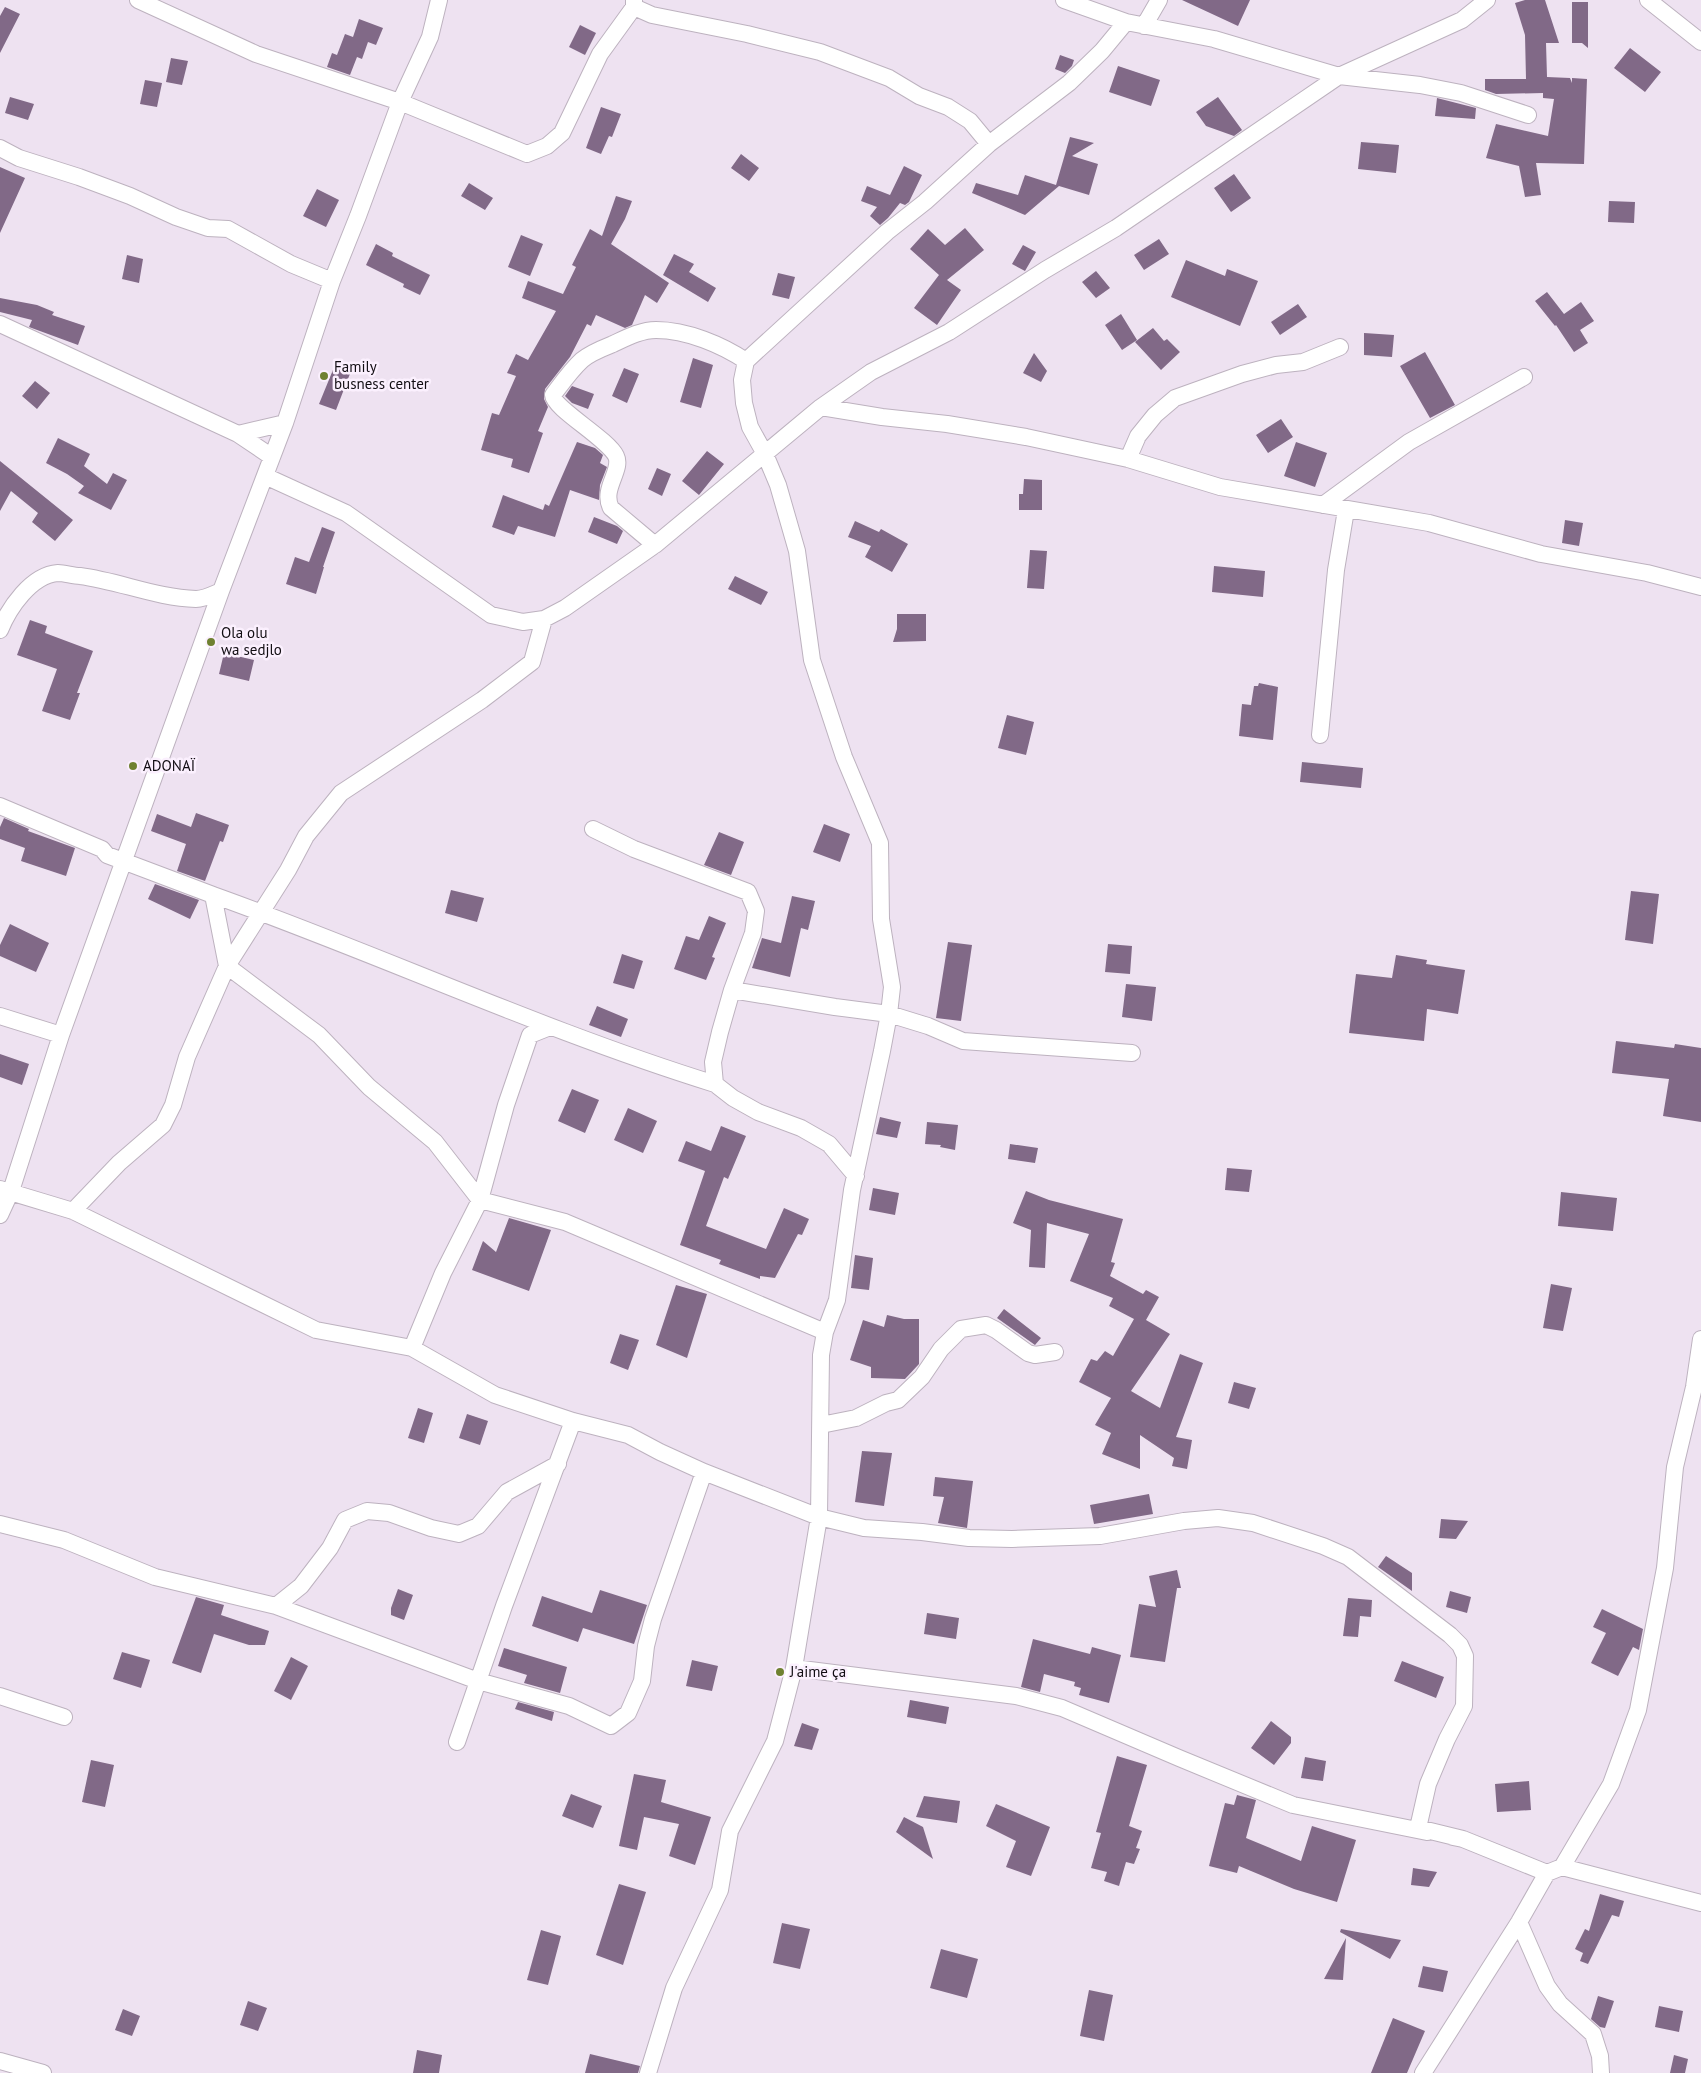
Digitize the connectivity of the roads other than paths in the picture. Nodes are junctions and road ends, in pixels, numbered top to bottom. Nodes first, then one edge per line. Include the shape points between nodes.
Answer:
1 (138, 0) edge
2 (439, 0) edge
3 (1064, 0) edge
4 (1159, 0) edge
5 (1486, 0) edge
6 (1648, 0) edge
7 (634, 3) edge
8 (1126, 22) junction
9 (1144, 26) junction
10 (1701, 42) edge
11 (1339, 76) junction
12 (400, 102) junction
13 (1528, 116) dead end
14 (989, 144) junction
15 (0, 148) edge
16 (332, 281) junction
17 (0, 324) edge
18 (1340, 347) dead end
19 (746, 361) junction
20 (1524, 377) dead end
21 (821, 407) junction
22 (285, 423) junction
23 (238, 434) junction
24 (764, 454) junction
25 (272, 457) junction
26 (1128, 459) junction
27 (265, 476) junction
28 (1323, 505) junction
29 (1346, 510) junction
30 (655, 545) junction
31 (1701, 587) edge
32 (221, 591) junction
33 (544, 619) junction
34 (0, 630) edge
35 (1320, 735) dead end
36 (0, 806) edge
37 (593, 829) dead end
38 (125, 861) junction
39 (213, 895) junction
40 (261, 912) junction
41 (227, 966) junction
42 (732, 990) junction
43 (889, 1014) junction
44 (0, 1016) edge
45 (550, 1027) junction
46 (61, 1035) junction
47 (1132, 1053) dead end
48 (715, 1084) junction
49 (856, 1176) junction
50 (5, 1190) edge
51 (480, 1200) junction
52 (72, 1211) junction
53 (0, 1216) edge
54 (825, 1332) junction
55 (1701, 1339) edge
56 (412, 1348) junction
57 (1055, 1352) dead end
58 (573, 1421) junction
59 (821, 1425) junction
60 (558, 1464) junction
61 (704, 1472) junction
62 (820, 1517) junction
63 (0, 1524) edge
64 (276, 1606) junction
65 (794, 1668) junction
66 (478, 1682) junction
67 (0, 1696) edge
68 (64, 1717) dead end
69 (456, 1742) dead end
70 (1463, 1839) junction
71 (1554, 1870) junction
72 (1701, 1903) edge
73 (1519, 1922) junction
74 (0, 2060) edge
75 (42, 2073) edge
76 (648, 2073) edge
77 (1423, 2073) edge
78 (1601, 2073) edge

1 - 12 street via 256,54
2 - 12 street via 430,37
3 - 8 street
4 - 9 street
5 - 11 street via 1462,20
6 - 10 street
7 - 12 street via 600,54 562,133 547,146 526,154
7 - 14 street via 652,16 820,52 889,78 970,121
8 - 9 street
8 - 14 street via 1102,51 1069,82
9 - 11 street via 1214,39
11 - 13 street via 1461,93
11 - 21 street via 1116,228 949,332 871,372
12 - 16 street
14 - 19 street via 925,202 886,232
15 - 16 street via 19,158 130,196 176,217 208,228 228,229 291,264
16 - 22 street
17 - 23 street
18 - 26 street via 1304,362 1242,374 1175,398 1138,436
19 - 24 street via 742,380 744,403 750,428
19 - 30 street via 730,350 677,333 656,330 634,334 583,359 553,395 555,402 614,453 617,464 609,503
20 - 28 street via 1409,442
21 - 24 street
21 - 26 street via 1026,437
22 - 23 street
22 - 25 street
23 - 25 street
24 - 30 street
24 - 43 street via 778,485 797,551 812,660 844,757 880,843 882,919 892,987
25 - 27 street
26 - 28 street via 1220,487
27 - 32 street
27 - 33 street via 346,513 491,615 523,622
28 - 29 street
29 - 31 street via 1429,523 1542,554
29 - 35 street via 1336,570
30 - 33 street
32 - 34 street via 198,599 100,579 57,574 44,578 23,592
32 - 38 street
33 - 40 street via 532,662 482,700 341,793 306,836
36 - 38 street
37 - 42 street via 634,849 748,892 756,911 753,933
38 - 39 street
38 - 46 street
39 - 40 street
39 - 41 street
40 - 41 street
40 - 45 street
41 - 51 street via 319,1035 369,1087 435,1142
41 - 52 street via 187,1057 163,1125 119,1163
42 - 43 street
42 - 48 street via 713,1062
43 - 47 street via 963,1041
43 - 49 street
44 - 46 street
45 - 48 street
45 - 51 street via 530,1035 527,1042
46 - 50 street
48 - 49 street via 758,1112 801,1128 829,1144
49 - 54 street via 837,1300
50 - 52 street
50 - 53 street
51 - 54 street via 565,1222
51 - 56 street via 442,1273
52 - 56 street via 316,1330
54 - 59 street via 819,1389
55 - 71 street via 1694,1387 1675,1467 1665,1568 1638,1710 1611,1784
56 - 58 street via 495,1395
57 - 59 street via 1028,1353 986,1325 961,1330 898,1400 856,1418
58 - 60 street
58 - 61 street via 628,1435
59 - 62 street
60 - 64 street via 507,1492 478,1526 459,1534 388,1513 367,1511 345,1520 330,1548 301,1586
60 - 66 street
61 - 62 street
61 - 66 street via 653,1618 642,1682 628,1713 611,1726 569,1706
62 - 65 street
62 - 70 street via 864,1528 1012,1539 1100,1536 1218,1518 1253,1523 1348,1556 1450,1635 1465,1656 1464,1706 1428,1784 1418,1828
63 - 64 street via 64,1540 155,1577
64 - 66 street
65 - 70 street via 1025,1698 1062,1708 1293,1805
65 - 76 street via 775,1742 730,1831 720,1890 674,1988
66 - 69 street
67 - 68 street
70 - 71 street
71 - 72 street
71 - 73 street
73 - 77 street
73 - 78 street via 1547,1986 1560,2004 1593,2034
74 - 75 street

